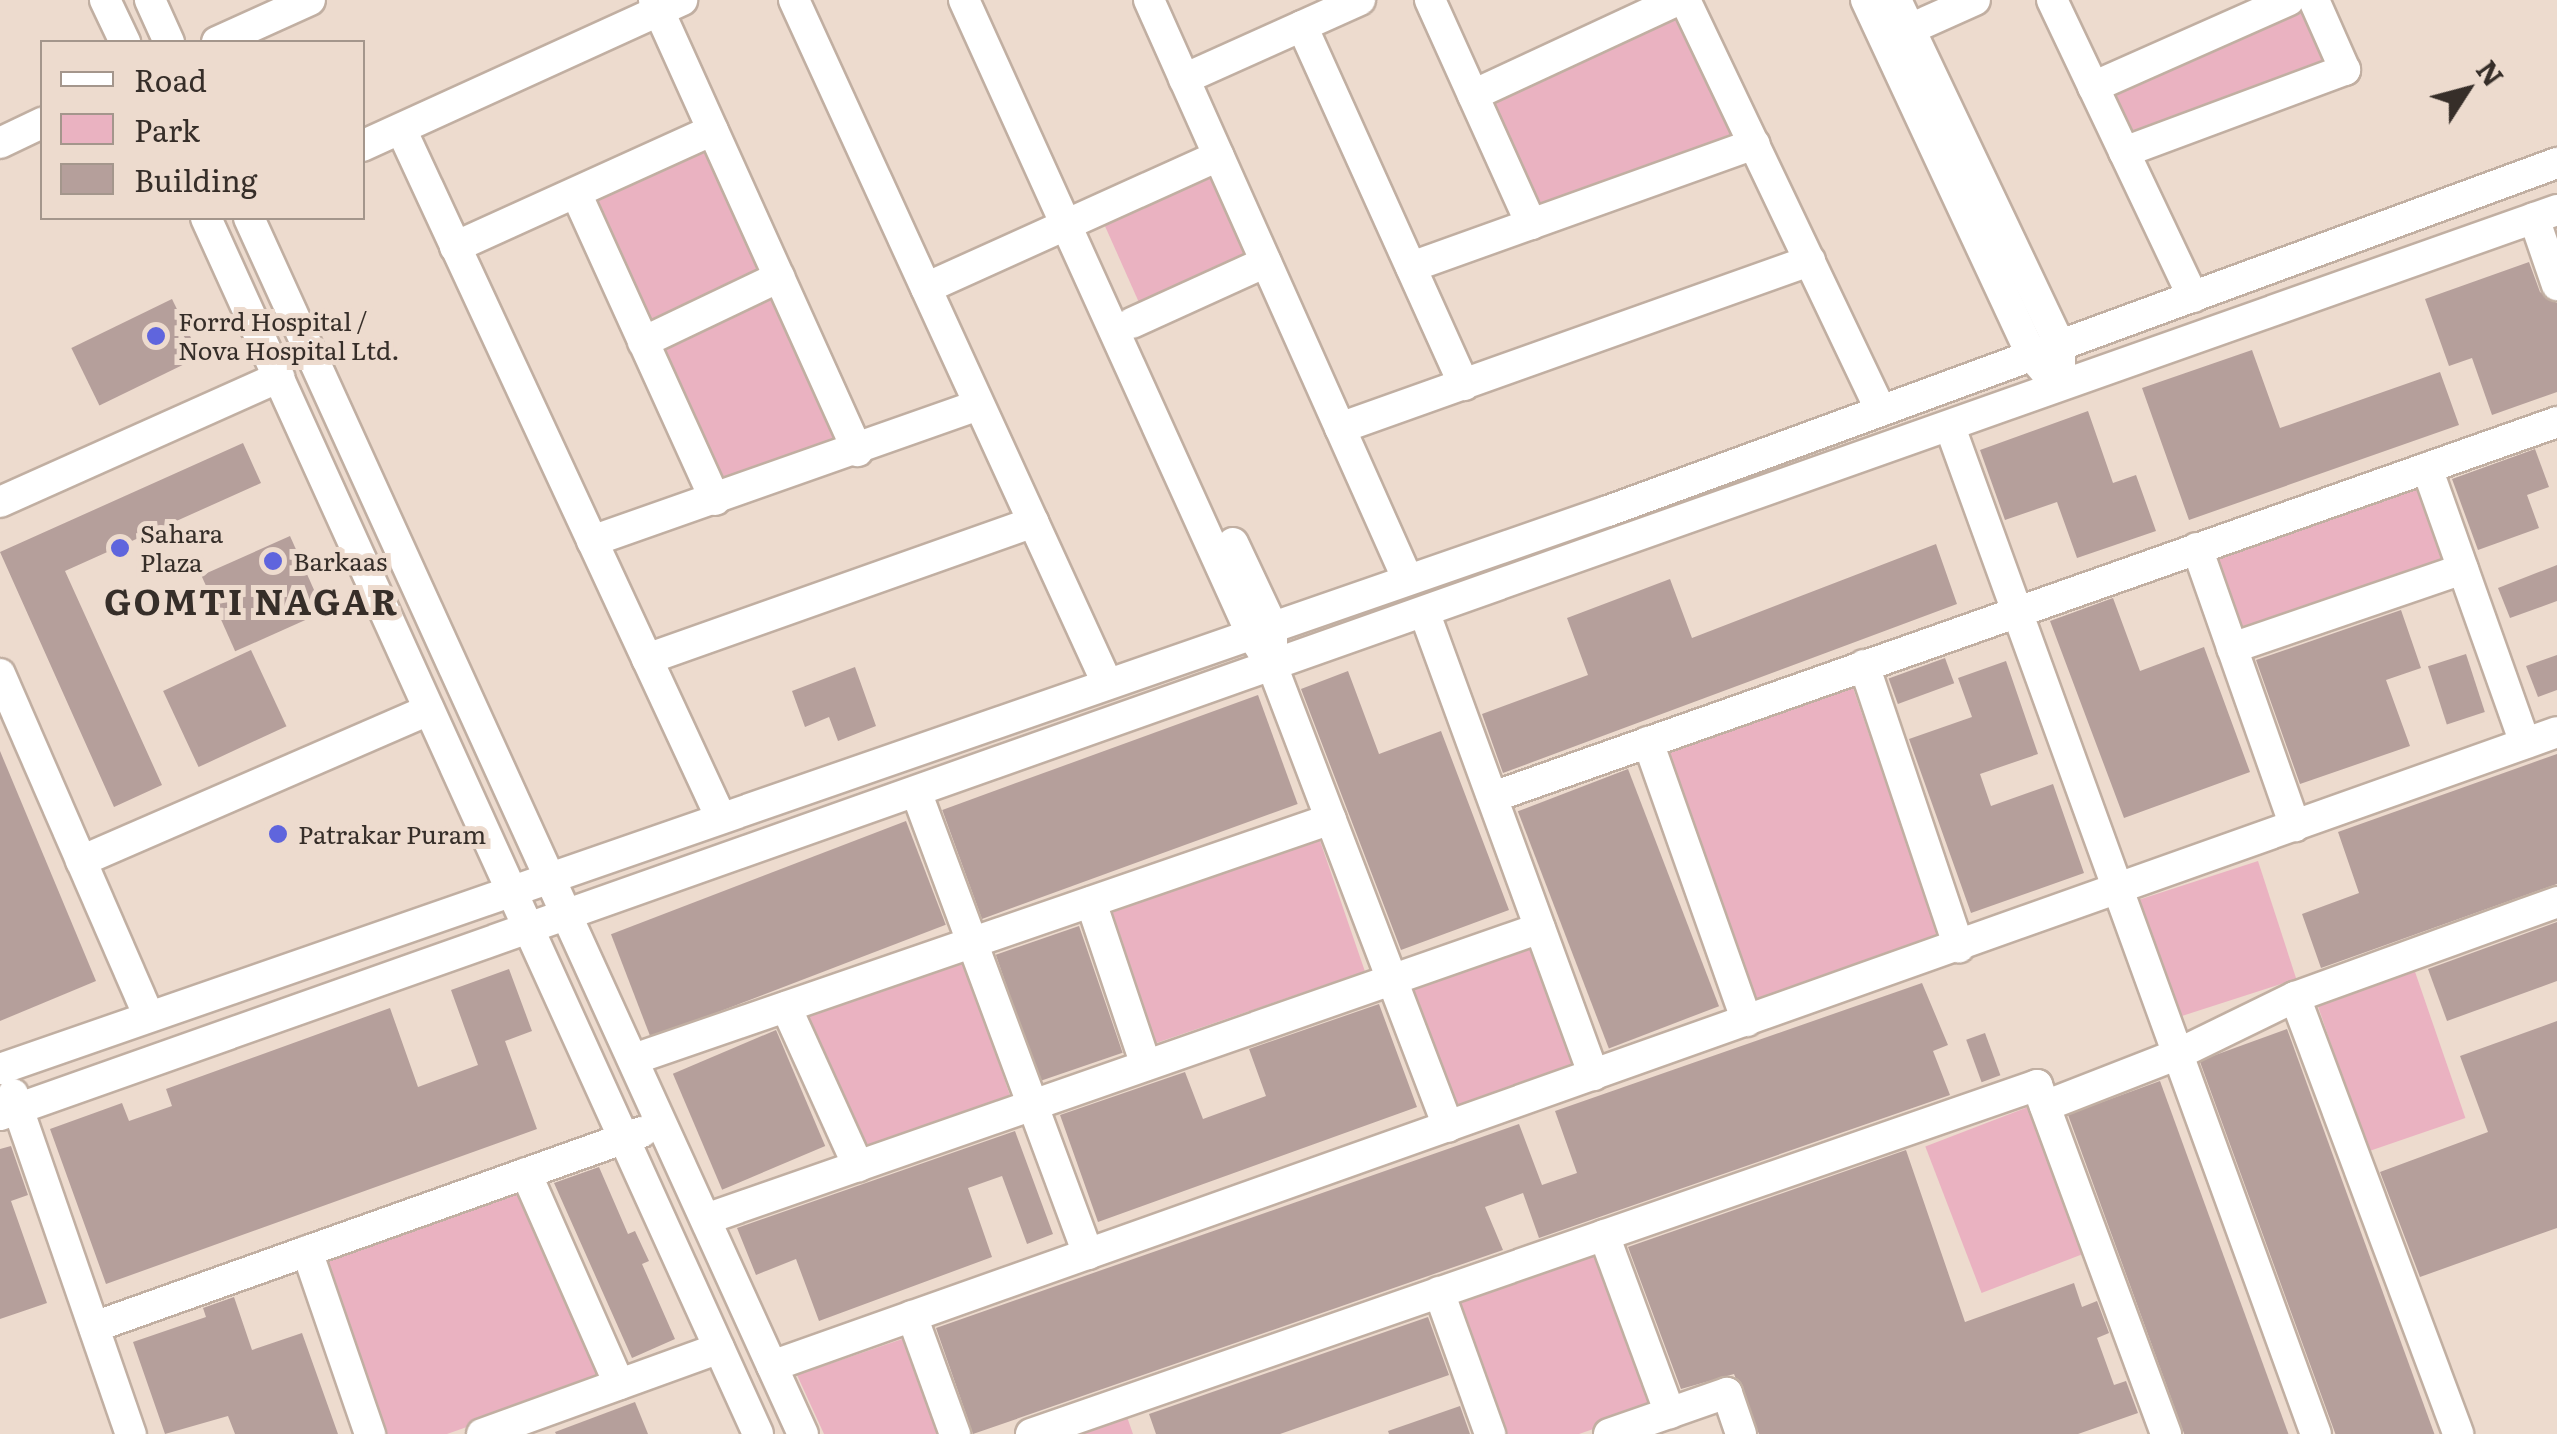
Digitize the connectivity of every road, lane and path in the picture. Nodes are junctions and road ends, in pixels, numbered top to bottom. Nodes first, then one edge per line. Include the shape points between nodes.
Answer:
1 (105, 0) edge
2 (150, 0) edge
3 (310, 0) edge
4 (794, 0) edge
5 (964, 0) edge
6 (983, 0) edge
7 (1149, 0) edge
8 (1360, 0) edge
9 (1430, 0) edge
10 (1682, 0) edge
11 (1866, 0) edge
12 (1896, 0) edge
13 (1975, 0) edge
14 (2052, 0) edge
15 (2289, 0) edge
16 (2314, 0) edge
17 (665, 4) edge
18 (1302, 26) junction
19 (1910, 29) junction
20 (124, 40) edge
21 (168, 40) edge
22 (221, 40) edge
23 (1184, 79) junction
24 (2093, 87) junction
25 (1473, 95) junction
26 (40, 124) edge
27 (400, 129) junction
28 (713, 130) junction
29 (0, 142) edge
30 (1755, 144) junction
31 (365, 145) edge
32 (2124, 152) junction
33 (1218, 156) junction
34 (2557, 163) edge
35 (576, 193) junction
36 (2545, 214) edge
37 (207, 220) edge
38 (251, 220) edge
39 (1075, 222) junction
40 (1531, 224) junction
41 (456, 248) junction
42 (1810, 260) junction
43 (1266, 262) junction
44 (1411, 267) junction
45 (779, 277) junction
46 (2557, 285) edge
47 (926, 288) junction
48 (2193, 297) junction
49 (1132, 323) junction
50 (643, 342) junction
51 (2046, 351) junction
52 (279, 378) junction
53 (1464, 384) junction
54 (2061, 388) junction
55 (979, 404) junction
56 (1881, 411) junction
57 (2557, 422) edge
58 (1340, 428) junction
59 (1950, 428) junction
60 (858, 451) junction
61 (2426, 468) junction
62 (715, 500) junction
63 (0, 502) edge
64 (1033, 522) junction
65 (592, 541) junction
66 (2197, 548) junction
67 (2463, 569) junction
68 (1408, 580) junction
69 (2016, 611) junction
70 (1426, 614) junction
71 (1261, 630) junction
72 (2232, 648) junction
73 (647, 659) junction
74 (1864, 665) junction
75 (1274, 668) junction
76 (0, 674) edge
77 (1107, 683) junction
78 (430, 710) junction
79 (2557, 732) edge
80 (1648, 742) junction
81 (2525, 743) junction
82 (918, 794) junction
83 (1493, 798) junction
84 (720, 816) junction
85 (1331, 819) junction
86 (2295, 826) junction
87 (81, 861) junction
88 (550, 875) junction
89 (511, 889) junction
90 (2116, 891) junction
91 (1090, 902) junction
92 (2557, 902) edge
93 (569, 916) junction
94 (1540, 928) junction
95 (529, 930) junction
96 (972, 942) junction
97 (1959, 947) junction
98 (1392, 980) junction
99 (2295, 997) junction
100 (786, 1007) junction
101 (149, 1016) junction
102 (1746, 1022) junction
103 (2176, 1055) junction
104 (634, 1059) junction
105 (1146, 1066) junction
106 (2, 1068) edge
107 (1594, 1076) junction
108 (1033, 1105) junction
109 (2044, 1106) junction
110 (9, 1112) edge
111 (664, 1125) junction
112 (1448, 1128) junction
113 (624, 1139) junction
114 (858, 1166) junction
115 (526, 1174) junction
116 (706, 1218) junction
117 (1604, 1236) junction
118 (307, 1251) junction
119 (1088, 1254) junction
120 (1439, 1292) junction
121 (912, 1316) junction
122 (94, 1327) junction
123 (718, 1348) junction
124 (772, 1366) junction
125 (620, 1384) junction
126 (1670, 1413) junction
127 (131, 1434) edge
128 (370, 1434) edge
129 (482, 1434) edge
130 (758, 1434) edge
131 (803, 1434) edge
132 (955, 1434) edge
133 (1031, 1434) edge
134 (1490, 1434) edge
135 (1609, 1434) edge
136 (1741, 1434) edge
137 (2166, 1434) edge
138 (2316, 1434) edge
139 (2458, 1434) edge

1 - 20 street
2 - 21 street
3 - 22 street
4 - 47 street
5 - 39 street
6 - 39 street
7 - 23 street
8 - 18 street
9 - 25 street
10 - 25 street
10 - 30 street
11 - 51 street
12 - 19 street
13 - 19 street
14 - 24 street
15 - 24 street
16 - 32 street via 2345,70
17 - 27 street
17 - 28 street
18 - 23 street
18 - 44 street
19 - 51 street
23 - 33 street
24 - 32 street
25 - 40 street
26 - 29 street
27 - 31 street
27 - 41 street
28 - 35 street
28 - 45 street
30 - 40 street
30 - 42 street
32 - 48 street
33 - 39 street
33 - 43 street
34 - 48 street
35 - 41 street
35 - 50 street
36 - 46 street
36 - 54 street
37 - 52 street
38 - 88 street
39 - 47 street
39 - 49 street
39 - 71 street
40 - 44 street
41 - 65 street
42 - 53 street
42 - 56 street
43 - 49 street
43 - 58 street
44 - 53 street
45 - 50 street
45 - 60 street
47 - 55 street
48 - 51 street
49 - 71 street
50 - 62 street
51 - 54 street
51 - 56 street
52 - 63 street
52 - 78 street
53 - 58 street
54 - 59 street
55 - 60 street
55 - 64 street
56 - 68 street
57 - 61 street
58 - 68 street
59 - 69 street
59 - 70 street
60 - 62 street
61 - 66 street
61 - 67 street
62 - 65 street
64 - 73 street
64 - 77 street
65 - 73 street
66 - 69 street
66 - 72 street
67 - 72 street
67 - 81 street
68 - 71 street
69 - 74 street
69 - 90 street
70 - 75 street
70 - 83 street
71 - 75 street
71 - 77 street
72 - 86 street
73 - 84 street
74 - 80 street
74 - 97 street
75 - 82 street
75 - 85 street
76 - 87 street
77 - 84 street
78 - 87 street
78 - 89 street
79 - 81 street
80 - 83 street
80 - 102 street
81 - 86 street
82 - 93 street
82 - 96 street
83 - 94 street
84 - 88 street
85 - 91 street
85 - 98 street
86 - 90 street
87 - 101 street
88 - 89 street
88 - 93 street
89 - 95 street
89 - 101 street
90 - 97 street
90 - 103 street
91 - 96 street
91 - 105 street
92 - 99 street
93 - 95 street
93 - 104 street
94 - 98 street
94 - 107 street
95 - 110 street
95 - 113 street
96 - 100 street
96 - 108 street
97 - 102 street
98 - 105 street
98 - 112 street
99 - 103 street
99 - 139 street
100 - 104 street
100 - 114 street
101 - 106 street
102 - 107 street
103 - 109 street
103 - 138 street
104 - 111 street
105 - 108 street
106 - 110 street
107 - 112 street
108 - 114 street
108 - 119 street
109 - 117 street via 2037,1086
109 - 137 street
110 - 122 street
111 - 113 street
111 - 116 street
112 - 119 street
113 - 115 street
113 - 123 street
114 - 116 street
115 - 118 street
115 - 125 street
116 - 124 street
117 - 120 street
117 - 126 street
118 - 122 street
118 - 128 street
119 - 121 street
120 - 133 street
120 - 134 street
121 - 124 street
121 - 132 street
122 - 127 street
123 - 125 street
123 - 130 street
124 - 131 street
125 - 129 street
126 - 135 street
126 - 136 street via 1726,1393

